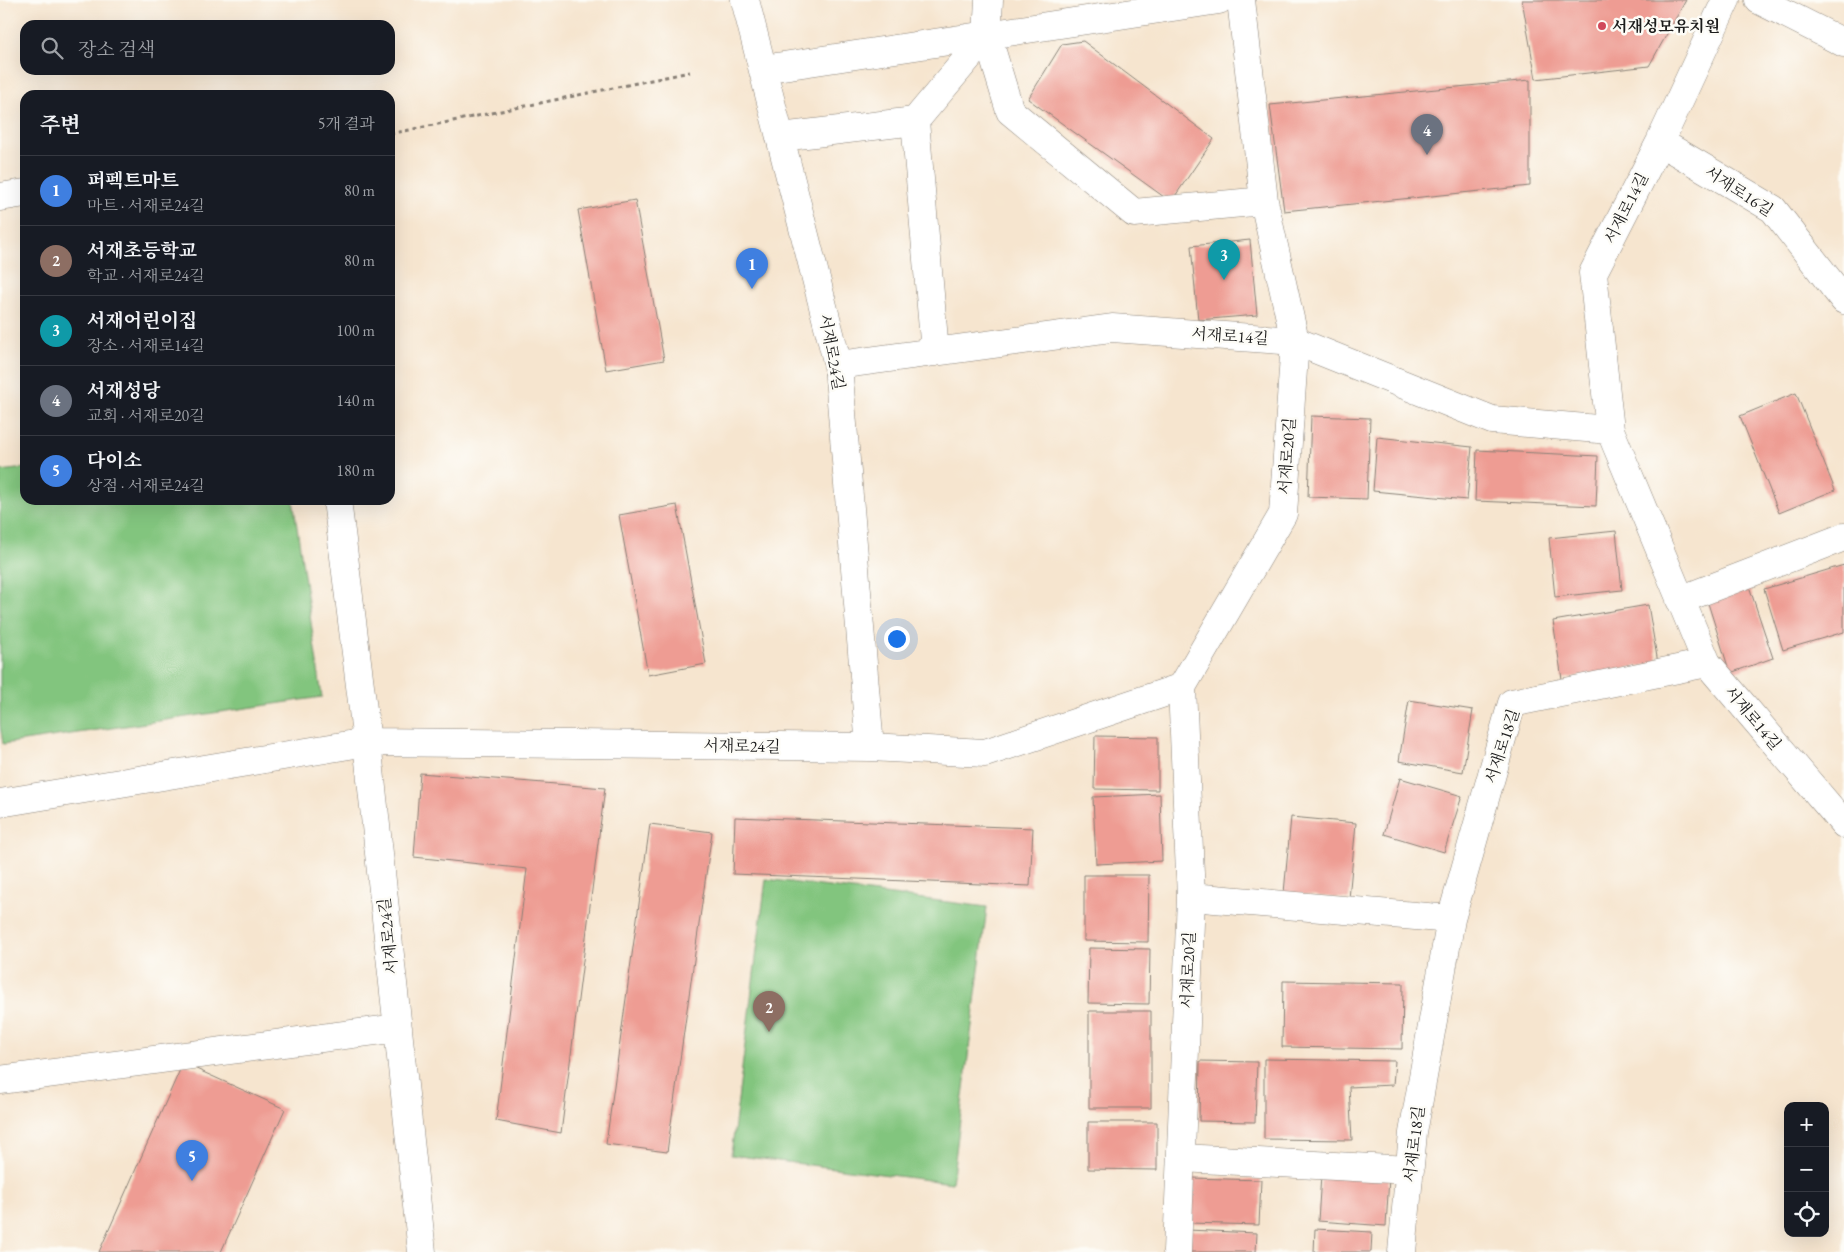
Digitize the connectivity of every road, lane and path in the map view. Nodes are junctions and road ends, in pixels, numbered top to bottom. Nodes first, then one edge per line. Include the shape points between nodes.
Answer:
1 (745, 0) edge
2 (989, 0) edge
3 (1219, 0) edge
4 (1241, 0) edge
5 (1726, 0) edge
6 (1759, 0) edge
7 (987, 35) junction
8 (1844, 43) edge
9 (764, 69) junction
10 (690, 72) dead end
11 (914, 122) junction
12 (395, 133) edge
13 (781, 137) junction
14 (1660, 142) junction
15 (20, 194) edge
16 (0, 197) edge
17 (1264, 201) junction
18 (1844, 300) edge
19 (1295, 341) junction
20 (935, 352) junction
21 (838, 365) junction
22 (1610, 430) junction
23 (338, 505) edge
24 (1844, 537) edge
25 (1680, 600) junction
26 (1707, 663) junction
27 (1182, 687) junction
28 (367, 742) junction
29 (870, 747) junction
30 (0, 803) edge
31 (1844, 824) edge
32 (1191, 897) junction
33 (1451, 919) junction
34 (398, 1028) junction
35 (0, 1080) edge
36 (1180, 1158) junction
37 (1410, 1170) junction
38 (422, 1252) edge
39 (1177, 1252) edge
40 (1402, 1252) edge

1 - 9 street, 서재로24길
2 - 7 street
3 - 7 street
4 - 17 street, 서재로20길
5 - 14 street, 서재로14길
6 - 8 street
7 - 9 street
7 - 11 street
7 - 17 street via 1010,112 1134,213
9 - 13 street, 서재로24길
10 - 12 path
11 - 13 street
11 - 20 street
13 - 21 street, 서재로24길
14 - 18 street, 서재로16길 via 1773,209
14 - 22 street, 서재로14길 via 1593,273
15 - 16 street
17 - 19 street, 서재로20길
19 - 20 street, 서재로14길 via 1112,328
19 - 22 street, 서재로14길 via 1492,420
19 - 27 street, 서재로20길 via 1283,514
20 - 21 street, 서재로14길
21 - 29 street, 서재로24길
22 - 25 street, 서재로14길
23 - 28 street
24 - 25 street
25 - 26 street, 서재로14길
26 - 31 street, 서재로14길
26 - 33 street, 서재로18길 via 1512,703
27 - 29 street via 985,752
27 - 32 street, 서재로20길
28 - 29 street, 서재로24길
28 - 30 street
28 - 34 street, 서재로24길
32 - 33 street
32 - 36 street, 서재로20길
33 - 37 street, 서재로18길 via 1413,1133
34 - 35 street
34 - 38 street, 서재로24길
36 - 37 street
36 - 39 street, 서재로20길
37 - 40 street, 서재로18길

